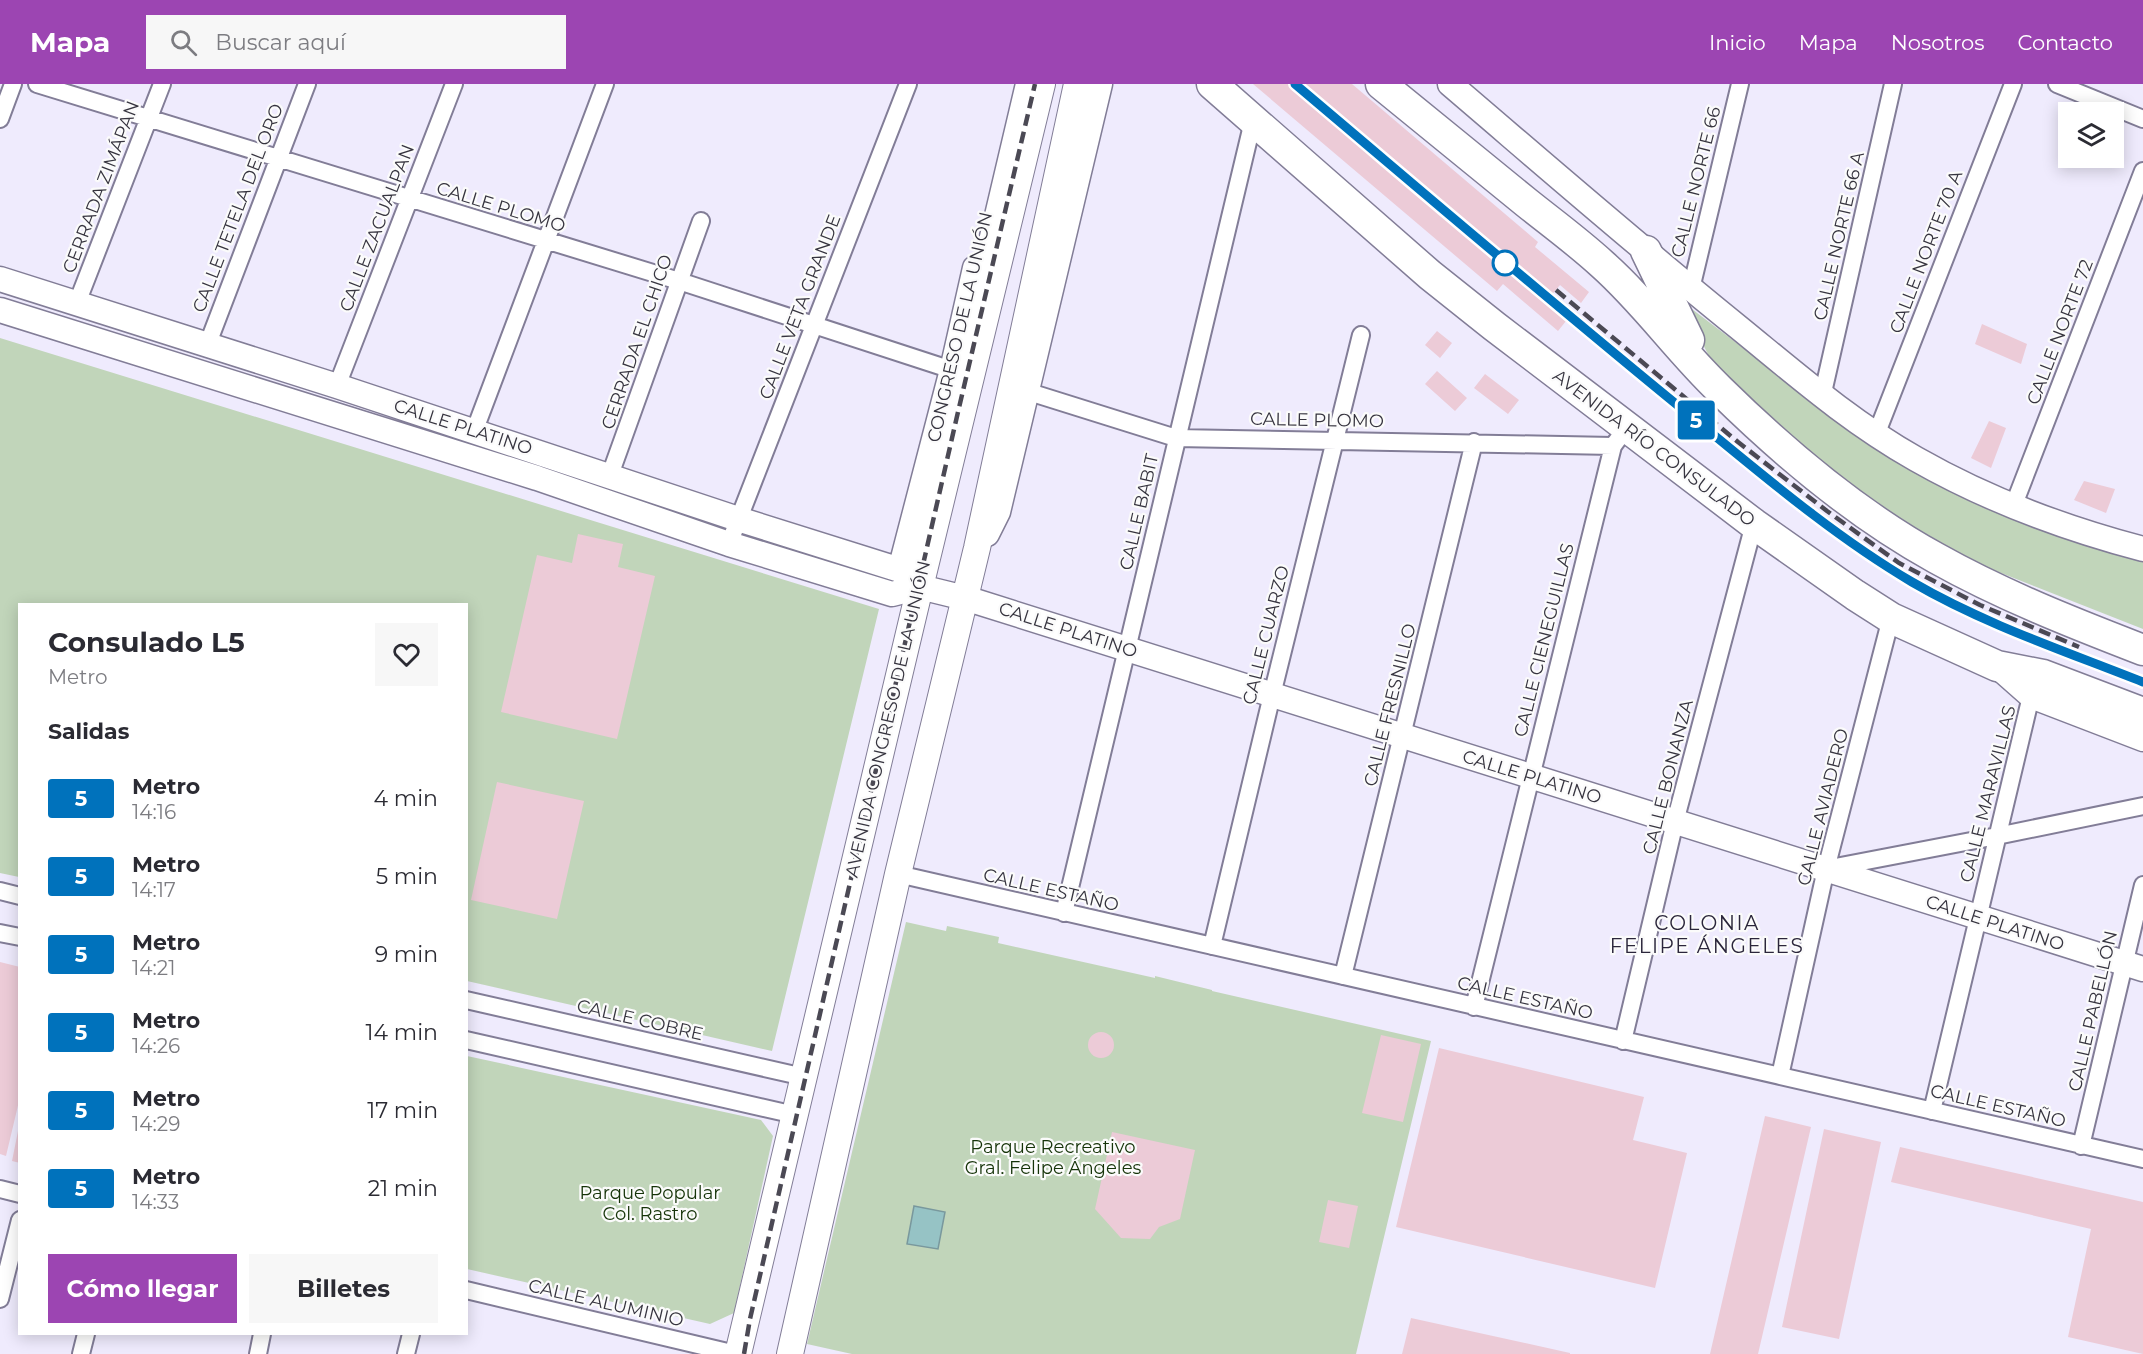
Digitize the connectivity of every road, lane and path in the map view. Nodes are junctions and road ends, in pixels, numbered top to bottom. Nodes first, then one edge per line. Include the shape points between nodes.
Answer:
1 (14, 84) edge
2 (38, 84) edge
3 (162, 84) edge
4 (307, 84) edge
5 (454, 84) edge
6 (605, 84) edge
7 (908, 84) edge
8 (1017, 84) edge
9 (1028, 84) edge
10 (1042, 84) edge
11 (1077, 84) edge
12 (1100, 84) edge
13 (1212, 84) edge
14 (1381, 84) edge
15 (1450, 84) edge
16 (1740, 84) edge
17 (1893, 84) edge
18 (2013, 84) edge
19 (2057, 84) edge
20 (0, 119) edge
21 (148, 119) junction
22 (2143, 119) edge
23 (1252, 121) junction
24 (278, 158) junction
25 (2143, 171) edge
26 (409, 199) junction
27 (701, 221) dead end
28 (546, 240) junction
29 (1646, 251) junction
30 (0, 279) edge
31 (679, 281) junction
32 (1691, 289) junction
33 (77, 303) junction
34 (0, 310) edge
35 (813, 325) junction
36 (1361, 334) dead end
37 (207, 346) junction
38 (952, 369) junction
39 (337, 386) junction
40 (1026, 391) junction
41 (1720, 391) junction
42 (1822, 397) junction
43 (474, 432) junction
44 (1876, 435) junction
45 (1620, 437) junction
46 (1176, 438) junction
47 (1334, 440) junction
48 (1474, 442) junction
49 (610, 476) junction
50 (2013, 507) junction
51 (738, 519) junction
52 (1754, 524) junction
53 (729, 544) junction
54 (2142, 547) edge
55 (977, 548) junction
56 (900, 570) junction
57 (920, 587) junction
58 (965, 598) junction
59 (1892, 618) junction
60 (1128, 650) junction
61 (2143, 650) edge
62 (1997, 666) junction
63 (1272, 694) junction
64 (2031, 696) junction
65 (2143, 713) edge
66 (1402, 736) junction
67 (2143, 739) edge
68 (1530, 776) junction
69 (2143, 806) edge
70 (1675, 822) junction
71 (1997, 837) junction
72 (1826, 869) junction
73 (898, 874) junction
74 (2143, 885) edge
75 (0, 891) edge
76 (18, 896) edge
77 (1064, 913) junction
78 (1978, 917) junction
79 (0, 933) edge
80 (18, 937) edge
81 (1212, 946) junction
82 (2133, 966) edge
83 (1343, 976) junction
84 (468, 1000) edge
85 (1474, 1006) junction
86 (468, 1040) edge
87 (1623, 1041) junction
88 (1779, 1076) junction
89 (804, 1077) junction
90 (1932, 1111) junction
91 (795, 1115) junction
92 (2081, 1146) junction
93 (2143, 1160) edge
94 (0, 1189) edge
95 (18, 1194) edge
96 (18, 1228) edge
97 (468, 1290) edge
98 (0, 1299) edge
99 (86, 1335) edge
100 (262, 1335) edge
101 (411, 1335) edge
102 (81, 1354) edge
103 (258, 1354) edge
104 (406, 1354) edge
105 (737, 1354) edge
106 (790, 1354) edge

1 - 20 street
2 - 21 street, CALLE PLOMO
3 - 21 street, CERRADA ZIMÁPAN
4 - 24 street, CALLE TETELA DEL ORO
5 - 26 street, CALLE ZACUALPAN
6 - 28 street
7 - 35 street, CALLE VETA GRANDE
8 - 38 street, CONGRESO DE LA UNIÓN
9 - 57 street via 926,519
10 - 57 main road, AVENIDA CONGRESO DE LA UNIÓN
11 - 55 main road
12 - 40 street
13 - 23 highway, AVENIDA RÍO CONSULADO
14 - 41 highway via 1600,263 1651,313
15 - 29 street
16 - 32 street, CALLE NORTE 66
17 - 42 street, CALLE NORTE 66 A
18 - 44 street, CALLE NORTE 70 A
19 - 22 street
21 - 24 street, CALLE PLOMO
21 - 33 street, CERRADA ZIMÁPAN
23 - 45 highway, AVENIDA RÍO CONSULADO
23 - 46 street, CALLE BABIT
24 - 26 street, CALLE PLOMO
24 - 37 street, CALLE TETELA DEL ORO
25 - 50 street, CALLE NORTE 72
26 - 28 street, CALLE PLOMO
26 - 39 street, CALLE ZACUALPAN
27 - 31 street, CERRADA EL CHICO
28 - 31 street, CALLE PLOMO
28 - 43 street
29 - 32 street
29 - 41 highway via 1683,330
30 - 33 street, CALLE PLATINO
31 - 35 street, CALLE PLOMO
31 - 49 street, CERRADA EL CHICO
32 - 42 street
33 - 37 street, CALLE PLATINO
34 - 53 street, CALLE PLATINO via 537,478
35 - 38 street, CALLE PLOMO
35 - 51 street, CALLE VETA GRANDE
36 - 47 street, CALLE CUARZO
37 - 39 street, CALLE PLATINO
38 - 56 street, CONGRESO DE LA UNIÓN
39 - 43 street, CALLE PLATINO
40 - 46 street, CALLE PLOMO
40 - 55 street via 998,512
41 - 61 highway via 1806,469 1925,552 2023,601
42 - 44 street
43 - 49 street, CALLE PLATINO
44 - 50 street
45 - 48 street, CALLE PLOMO
45 - 52 highway, AVENIDA RÍO CONSULADO
45 - 68 street, CALLE CIENEGUILLAS
46 - 47 street, CALLE PLOMO
46 - 60 street, CALLE BABIT
47 - 48 street, CALLE PLOMO
47 - 63 street, CALLE CUARZO
48 - 66 street, CALLE FRESNILLO
49 - 51 street, CALLE PLATINO
50 - 54 street via 2077,530
51 - 53 street, CALLE VETA GRANDE
51 - 56 street, CALLE PLATINO
52 - 59 highway, AVENIDA RÍO CONSULADO
52 - 70 street, CALLE BONANZA
53 - 57 street, CALLE PLATINO via 892,594
55 - 58 main road
56 - 57 street, CALLE PLATINO
57 - 58 street, CALLE PLATINO
57 - 89 main road, AVENIDA CONGRESO DE LA UNIÓN
58 - 60 street, CALLE PLATINO
58 - 73 main road
59 - 62 highway, AVENIDA RÍO CONSULADO
59 - 72 street, CALLE AVIADERO
60 - 63 street, CALLE PLATINO
60 - 77 street, CALLE BABIT
62 - 64 street, AVENIDA RÍO CONSULADO
62 - 65 highway via 2043,675
63 - 66 street, CALLE PLATINO
63 - 81 street, CALLE CUARZO
64 - 67 street, AVENIDA RÍO CONSULADO
64 - 71 street, CALLE MARAVILLAS
66 - 68 street, CALLE PLATINO
66 - 83 street, CALLE FRESNILLO
68 - 70 street, CALLE PLATINO
68 - 85 street, CALLE CIENEGUILLAS
69 - 71 street
70 - 72 street, CALLE PLATINO
70 - 87 street, CALLE BONANZA
71 - 72 street
71 - 78 street, CALLE MARAVILLAS
72 - 78 street, CALLE PLATINO
72 - 88 street, CALLE AVIADERO
73 - 77 street, CALLE ESTAÑO
73 - 106 main road
74 - 82 street, CALLE PABELLÓN
75 - 76 street
77 - 81 street, CALLE ESTAÑO
78 - 82 street, CALLE PLATINO
78 - 90 street, CALLE MARAVILLAS
79 - 80 street
81 - 83 street, CALLE ESTAÑO
82 - 92 street, CALLE PABELLÓN
83 - 85 street, CALLE ESTAÑO
84 - 89 street, CALLE COBRE
85 - 87 street, CALLE ESTAÑO
86 - 91 street
87 - 88 street, CALLE ESTAÑO
88 - 90 street, CALLE ESTAÑO
89 - 91 main road, AVENIDA CONGRESO DE LA UNIÓN
90 - 92 street, CALLE ESTAÑO
91 - 105 main road, AVENIDA CONGRESO DE LA UNIÓN
92 - 93 street, CALLE ESTAÑO
94 - 95 street
96 - 98 street
97 - 105 street, CALLE ALUMINIO
99 - 102 street
100 - 103 street
101 - 104 street

